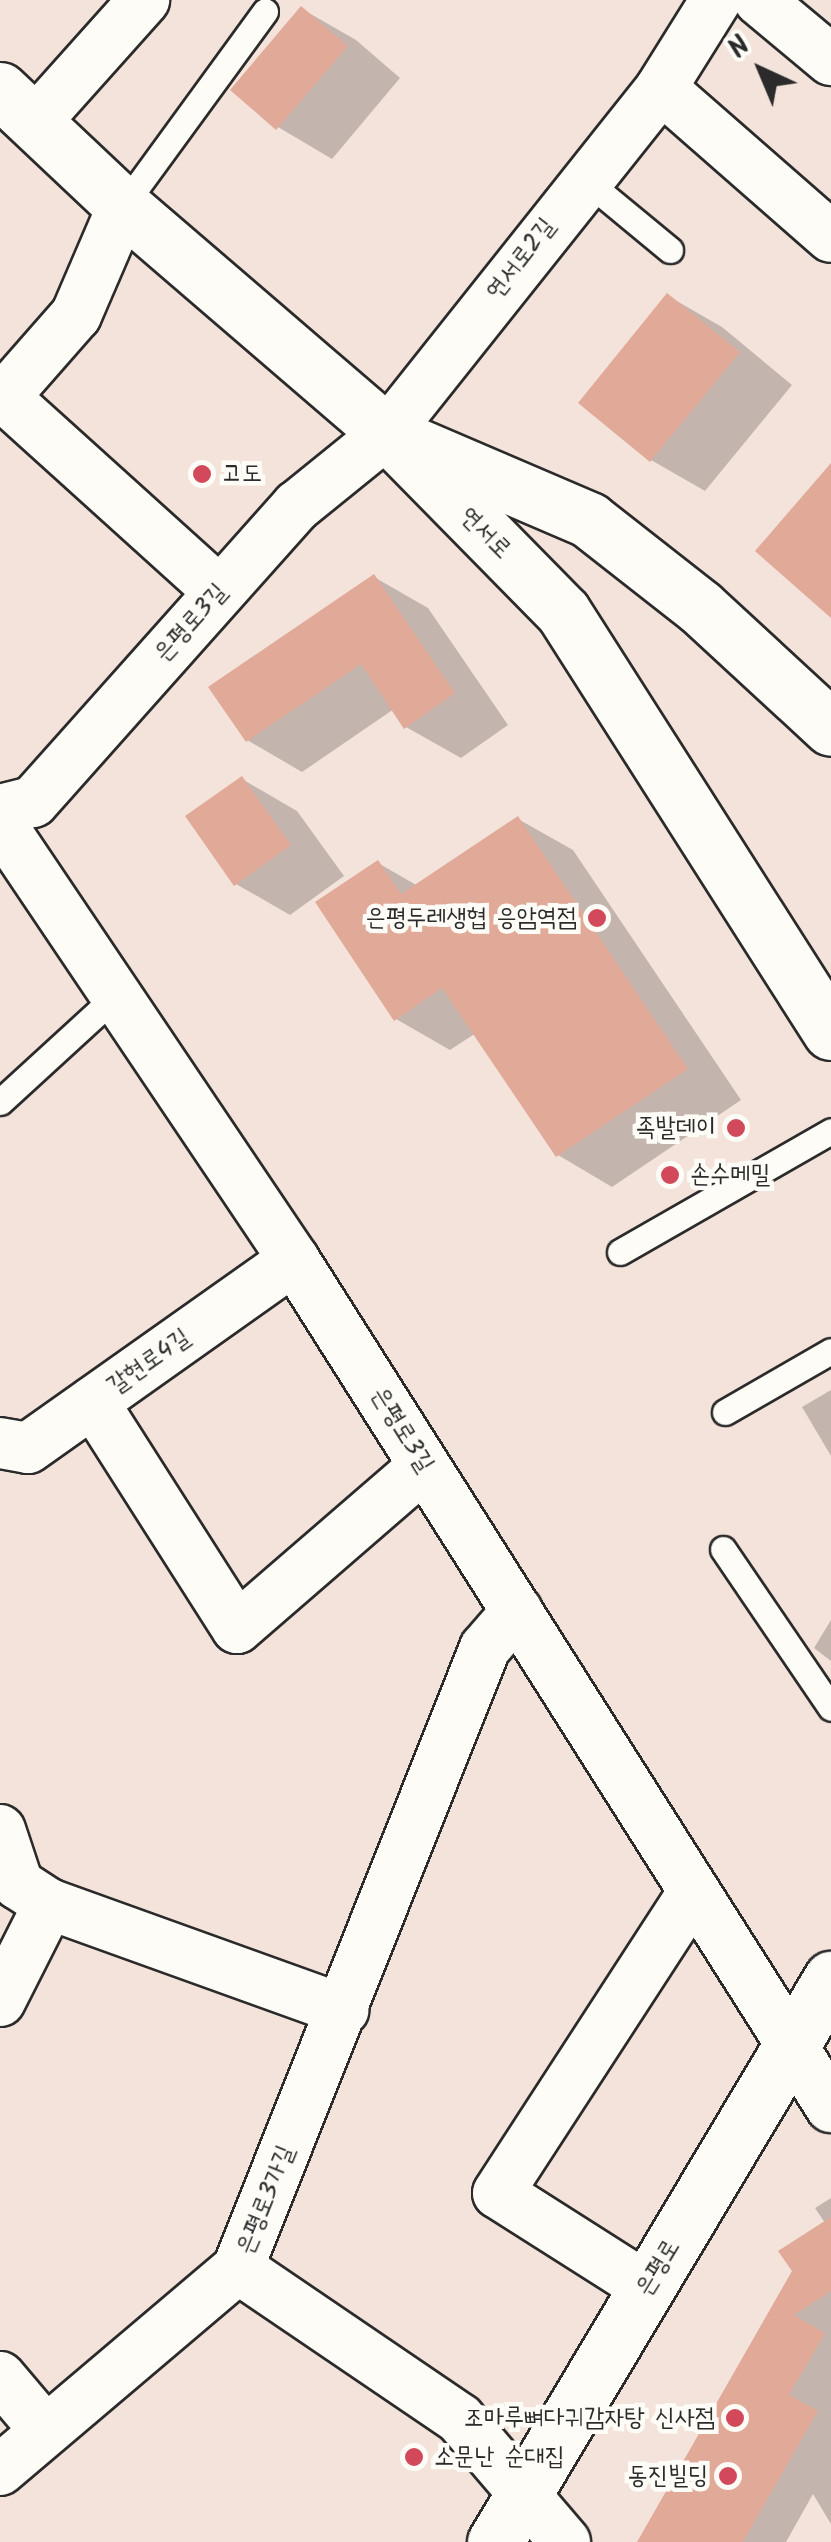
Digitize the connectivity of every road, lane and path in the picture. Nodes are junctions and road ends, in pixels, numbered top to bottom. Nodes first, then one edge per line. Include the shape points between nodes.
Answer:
1 (144, 0) edge
2 (716, 0) edge
3 (759, 0) edge
4 (265, 11) dead end
5 (831, 60) edge
6 (660, 88) junction
7 (17, 106) edge
8 (583, 178) junction
9 (124, 206) junction
10 (831, 237) edge
11 (670, 250) dead end
12 (386, 433) junction
13 (219, 591) junction
14 (831, 728) edge
15 (0, 810) edge
16 (0, 823) edge
17 (118, 994) junction
18 (831, 1032) edge
19 (0, 1102) edge
20 (831, 1131) edge
21 (620, 1252) dead end
22 (294, 1260) junction
23 (831, 1351) edge
24 (93, 1402) junction
25 (726, 1412) dead end
26 (0, 1443) edge
27 (424, 1466) junction
28 (723, 1549) dead end
29 (517, 1611) junction
30 (831, 1708) edge
31 (0, 1830) edge
32 (694, 1891) junction
33 (49, 1904) junction
34 (831, 1979) edge
35 (0, 2002) edge
36 (344, 2010) junction
37 (792, 2046) junction
38 (831, 2106) edge
39 (238, 2268) junction
40 (646, 2287) junction
41 (0, 2377) edge
42 (45, 2430) junction
43 (0, 2470) edge
44 (526, 2492) junction
45 (495, 2542) edge
46 (565, 2542) edge

1 - 7 street, 연서로
2 - 6 street, 연서로2길
3 - 5 street
4 - 9 lane
6 - 8 street, 연서로2길
6 - 10 street
7 - 9 main road, 연서로
8 - 11 lane
8 - 12 street, 연서로2길
9 - 12 main road, 연서로
9 - 13 street via 76,315 4,398
12 - 13 street, 은평로3길 via 297,506
12 - 14 main road via 589,520 700,607
12 - 18 main road, 연서로 via 563,612
13 - 15 street, 은평로3길 via 33,802
16 - 17 street, 은평로3길
17 - 19 lane
17 - 22 street, 은평로3길
20 - 21 lane
22 - 24 street, 갈현로4길
22 - 27 street, 은평로3길
23 - 25 lane
24 - 26 street, 갈현로4길 via 28,1448
24 - 27 street via 237,1628
27 - 29 street, 은평로3길
28 - 30 lane
29 - 32 street, 은평로3길
29 - 36 street, 은평로3가길 via 485,1648
31 - 33 street via 18,1884
32 - 37 street, 은평로3길
32 - 40 street via 498,2193
33 - 35 street
33 - 36 street
34 - 37 main road, 은평로
36 - 39 street, 은평로3가길
37 - 38 street
37 - 40 main road, 은평로
39 - 42 street, 은평로3가길
39 - 44 street via 460,2419
40 - 44 main road, 은평로
41 - 42 street
42 - 43 street, 은평로3가길
44 - 45 main road, 은평로
44 - 46 street

